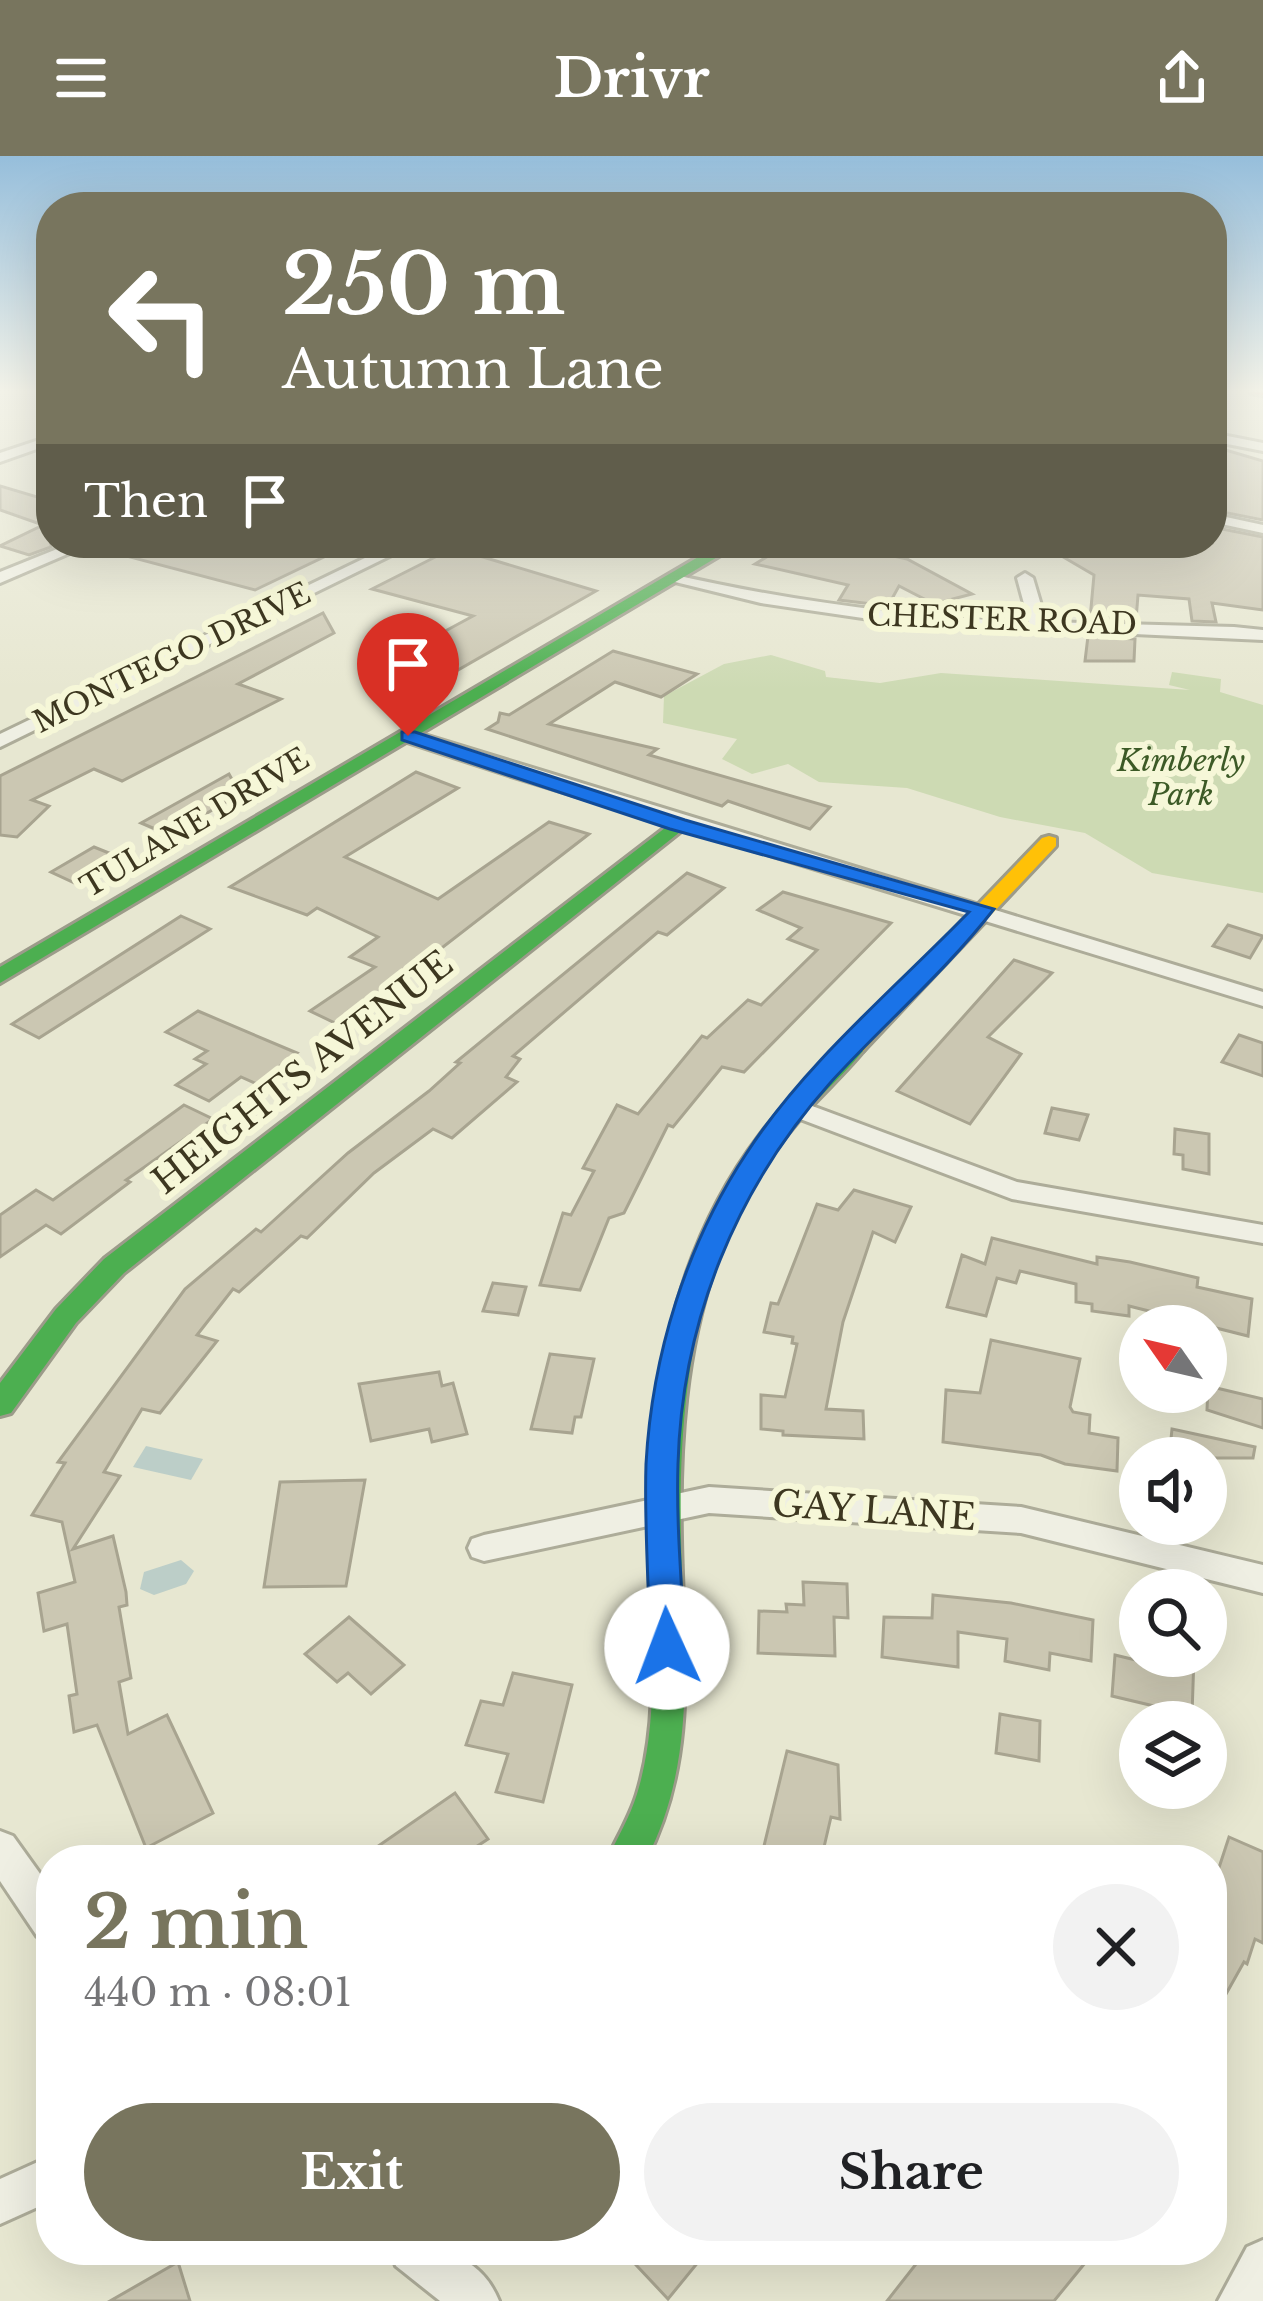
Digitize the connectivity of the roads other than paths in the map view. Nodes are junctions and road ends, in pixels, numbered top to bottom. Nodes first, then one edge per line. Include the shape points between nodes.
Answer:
1 (1227, 521) edge
2 (1263, 529) edge
3 (49, 558) edge
4 (377, 558) edge
5 (707, 558) edge
6 (0, 578) edge
7 (1025, 578) dead end
8 (671, 579) junction
9 (1040, 627) junction
10 (1263, 635) edge
11 (408, 736) junction
12 (0, 741) edge
13 (677, 824) junction
14 (1049, 842) dead end
15 (983, 909) junction
16 (0, 976) edge
17 (1263, 1000) edge
18 (796, 1108) junction
19 (1263, 1234) edge
20 (0, 1405) edge
21 (662, 1507) junction
22 (484, 1548) dead end
23 (1263, 1579) edge
24 (636, 1845) edge
25 (0, 1849) edge
26 (36, 1901) edge
27 (36, 2185) edge
28 (0, 2202) edge
29 (1263, 2263) edge
30 (431, 2265) edge
31 (476, 2301) edge
32 (1241, 2301) edge

1 - 2 street
3 - 6 street
4 - 12 street, MONTEGO DRIVE
5 - 8 street, TULANE DRIVE
7 - 9 street
8 - 9 street, CHESTER ROAD via 871,617
8 - 11 street, TULANE DRIVE
9 - 10 street, CHESTER ROAD via 1139,624
11 - 13 street
11 - 16 street, TULANE DRIVE
13 - 15 street
13 - 20 street, HEIGHTS AVENUE via 114,1266
14 - 15 street
15 - 17 street
15 - 18 street
18 - 19 street via 1012,1190
18 - 21 street via 757,1157 701,1264 669,1391
21 - 22 street, GAY LANE
21 - 23 street, GAY LANE via 709,1500 1021,1520
21 - 24 street via 670,1740 664,1781
25 - 26 street
27 - 28 street
29 - 32 street
30 - 31 street

